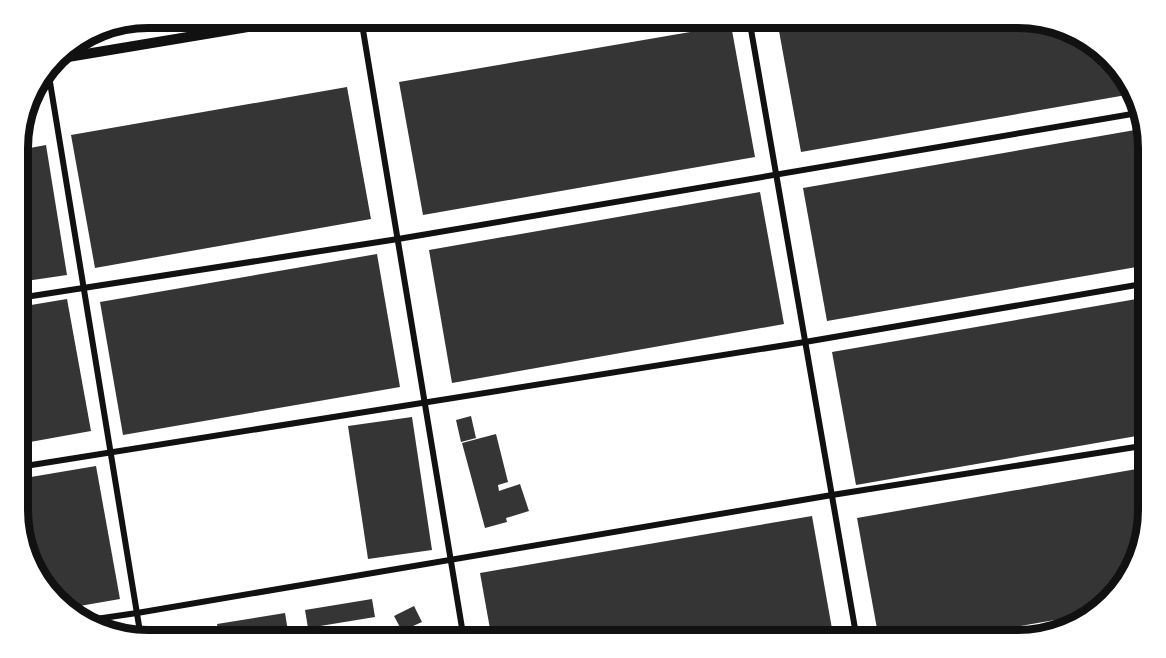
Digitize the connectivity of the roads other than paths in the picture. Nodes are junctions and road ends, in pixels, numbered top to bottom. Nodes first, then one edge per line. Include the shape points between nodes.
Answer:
1 (242, 28) edge
2 (363, 28) edge
3 (751, 28) edge
4 (71, 56) edge
5 (50, 81) edge
6 (1132, 113) edge
7 (776, 174) junction
8 (398, 239) junction
9 (1137, 285) edge
10 (82, 288) junction
11 (28, 297) edge
12 (805, 342) junction
13 (426, 403) junction
14 (1137, 447) edge
15 (110, 453) junction
16 (28, 466) edge
17 (832, 495) junction
18 (452, 559) junction
19 (137, 613) junction
20 (100, 618) edge
21 (140, 629) edge
22 (855, 629) edge
23 (463, 630) edge

1 - 4 street
2 - 8 street
3 - 7 street
5 - 10 street
6 - 7 street
7 - 8 street
7 - 12 street
8 - 10 street
8 - 13 street
9 - 12 street
10 - 11 street
10 - 15 street
12 - 13 street
12 - 17 street
13 - 15 street
13 - 18 street
14 - 17 street
15 - 16 street
15 - 19 street
17 - 18 street
17 - 22 street
18 - 19 street
18 - 23 street
19 - 20 street
19 - 21 street

